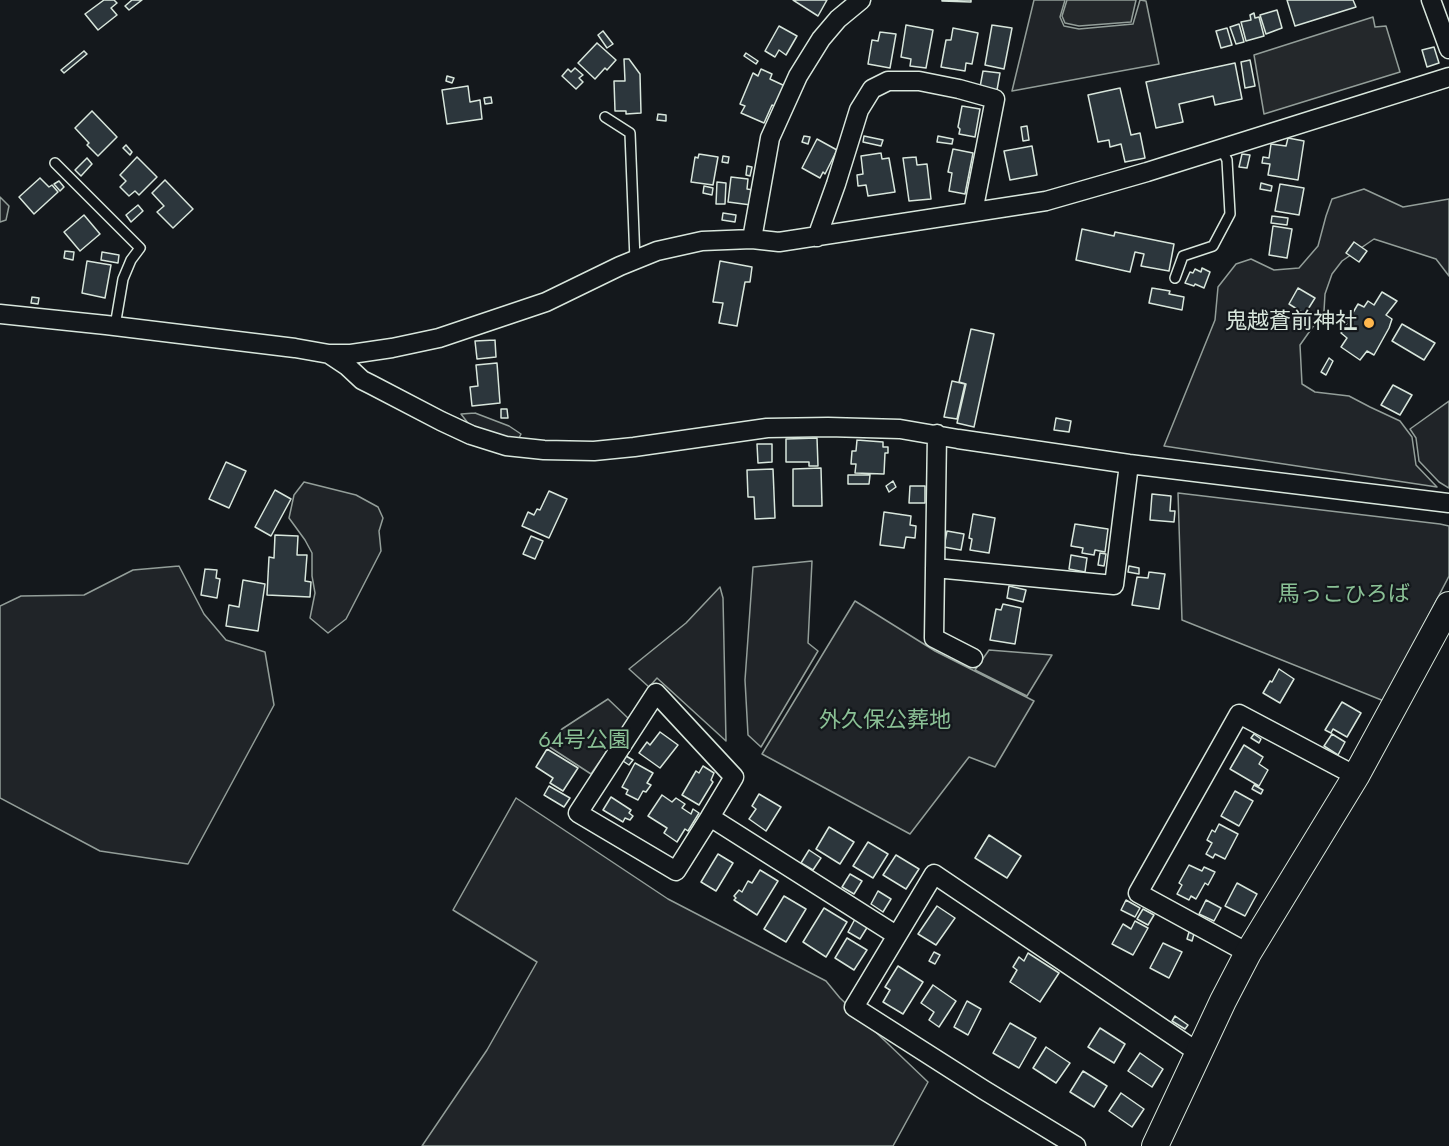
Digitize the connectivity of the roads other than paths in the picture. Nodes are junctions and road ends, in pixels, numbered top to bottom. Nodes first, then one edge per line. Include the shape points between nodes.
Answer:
1 (861, 0) edge
2 (1431, 0) edge
3 (1449, 49) edge
4 (1449, 77) edge
5 (605, 117) dead end
6 (1221, 148) junction
7 (55, 163) dead end
8 (973, 212) junction
9 (817, 237) junction
10 (752, 239) junction
11 (634, 260) junction
12 (1175, 278) dead end
13 (0, 314) edge
14 (115, 326) junction
15 (329, 354) junction
16 (937, 434) junction
17 (1130, 464) junction
18 (1449, 503) edge
19 (935, 568) junction
20 (1449, 606) edge
21 (974, 658) dead end
22 (1356, 777) junction
23 (710, 817) junction
24 (896, 935) junction
25 (1248, 953) junction
26 (1199, 1053) junction
27 (1076, 1146) edge
28 (1155, 1146) edge

1 - 10 street via 821,39 798,76 770,138
2 - 3 street
4 - 6 street
5 - 11 lane via 630,133
6 - 8 street via 1046,201
6 - 12 lane via 1227,160 1230,214 1213,246 1183,256
7 - 14 lane via 140,248 123,279
8 - 9 street
8 - 9 street via 995,99 919,81 888,81 872,89 859,110
9 - 10 street via 779,242
10 - 11 street via 702,241
11 - 15 street via 546,302 439,338 351,354
13 - 14 street
14 - 15 street
15 - 16 street via 362,380 401,401 471,435 506,446 594,452 767,428 900,429
16 - 17 street
16 - 19 street
17 - 18 street
17 - 19 street via 1114,585
19 - 21 street via 934,638
20 - 22 street
22 - 25 street
22 - 25 street via 1239,714 1138,893
23 - 23 street via 734,777 656,693 578,813 676,871
23 - 24 street
24 - 26 street via 934,874
24 - 27 street via 854,1007
25 - 26 street
26 - 28 street

